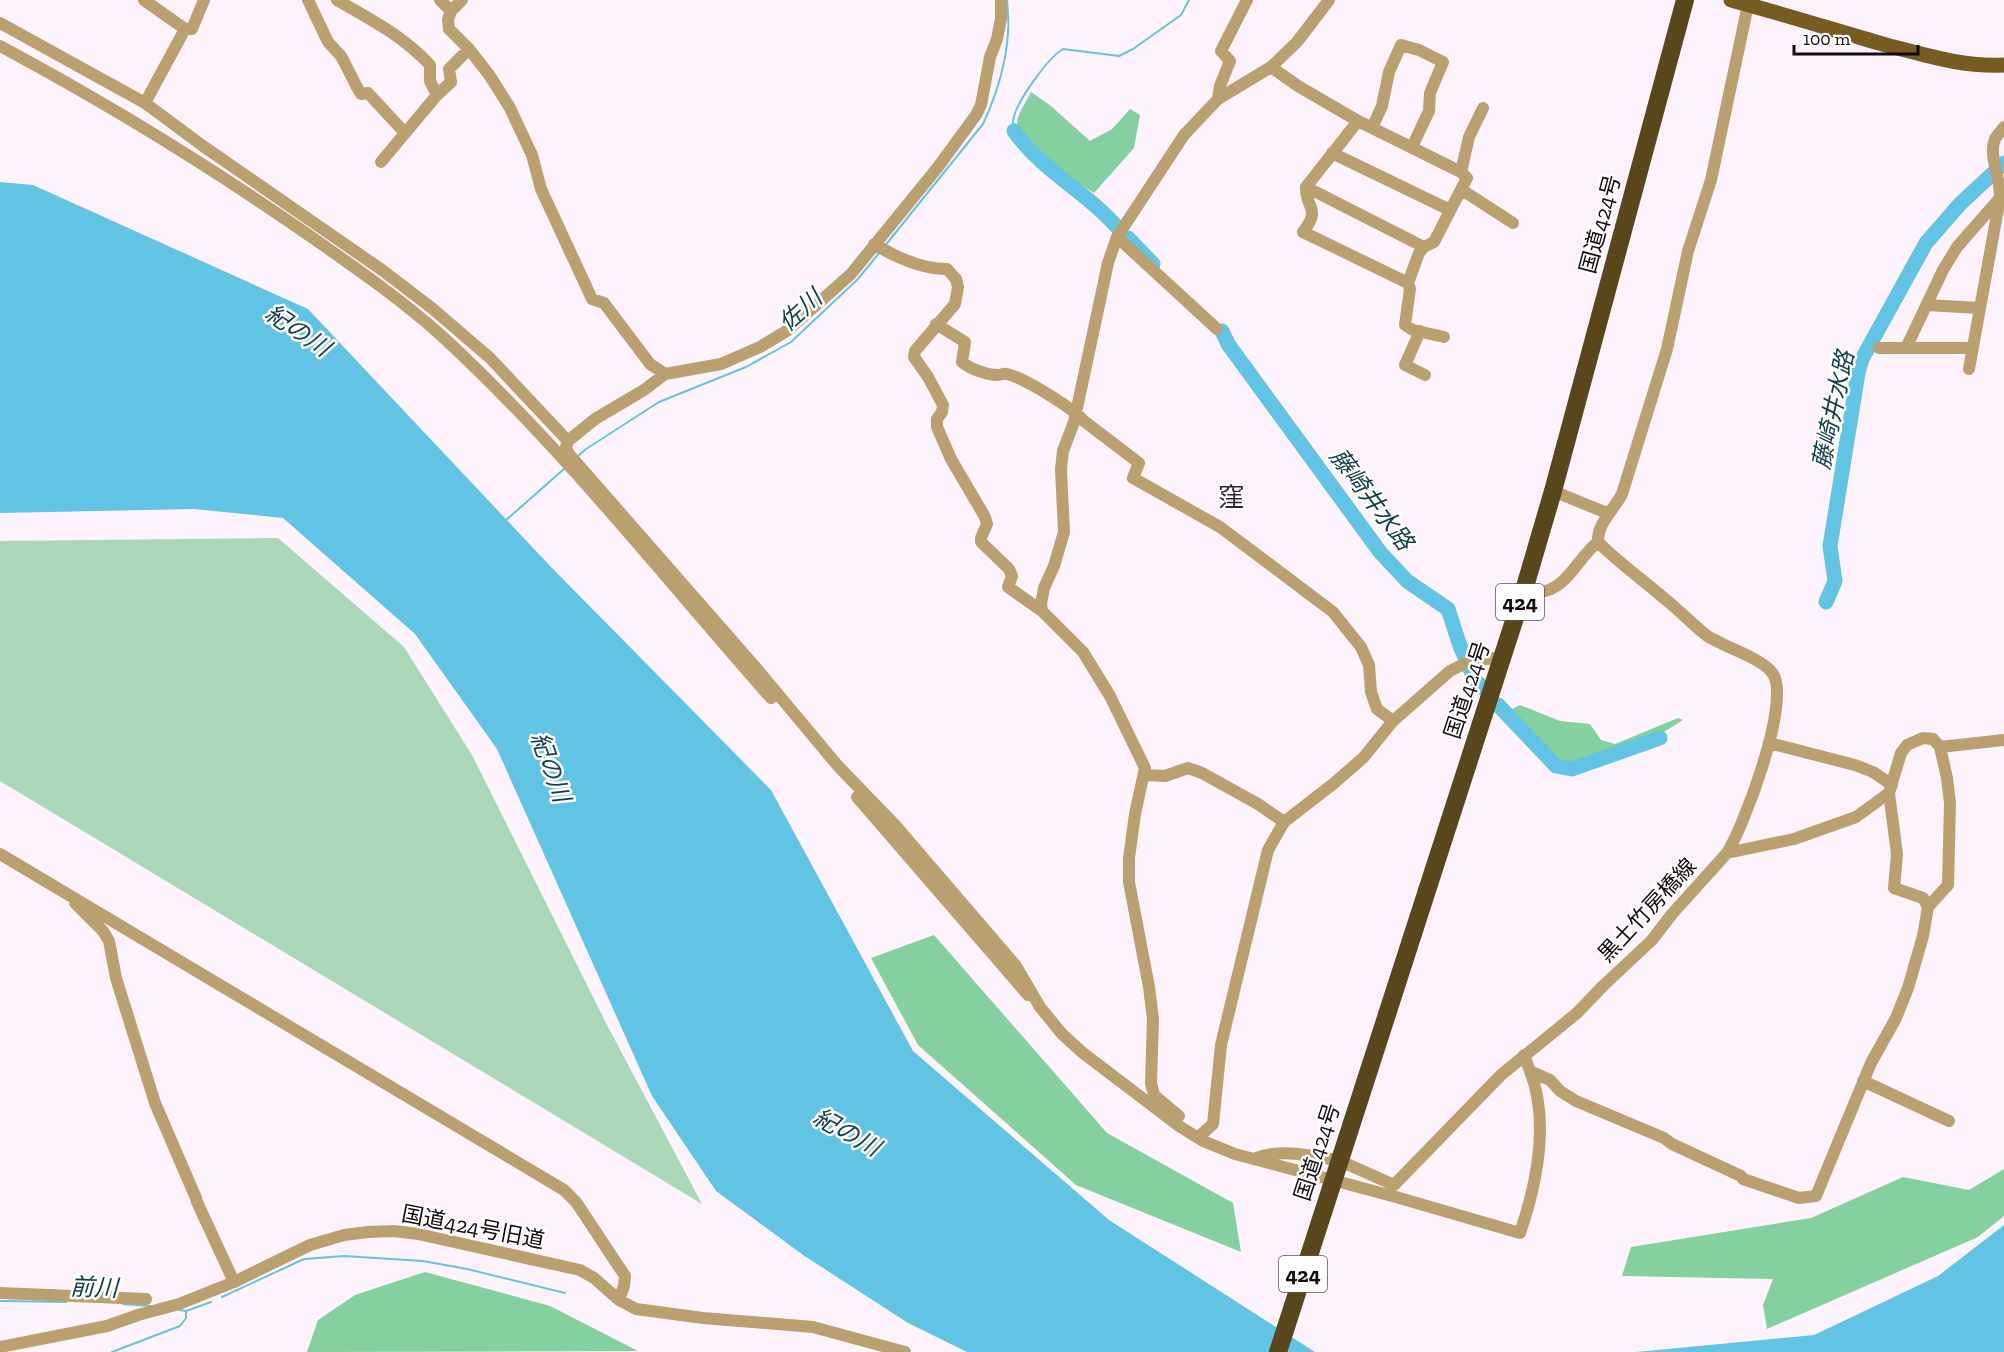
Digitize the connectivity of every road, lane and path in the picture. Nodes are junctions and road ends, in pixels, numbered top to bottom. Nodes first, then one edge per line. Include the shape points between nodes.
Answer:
1 (144, 0) edge
2 (204, 0) edge
3 (308, 0) edge
4 (337, 0) edge
5 (440, 0) edge
6 (462, 0) edge
7 (1001, 0) edge
8 (1247, 0) edge
9 (1329, 0) edge
10 (1685, 0) edge
11 (1731, 0) edge
12 (1749, 2) edge
13 (451, 11) junction
14 (0, 23) edge
15 (185, 29) junction
16 (0, 46) edge
17 (469, 49) junction
18 (2004, 65) edge
19 (1271, 67) junction
20 (437, 95) junction
21 (1218, 99) junction
22 (145, 103) junction
23 (1483, 108) dead end
24 (1358, 121) junction
25 (2004, 127) edge
26 (1372, 128) junction
27 (405, 133) junction
28 (1412, 147) junction
29 (1332, 153) junction
30 (381, 162) dead end
31 (1461, 172) junction
32 (1305, 187) junction
33 (1462, 190) junction
34 (2000, 198) junction
35 (1449, 210) junction
36 (1513, 223) dead end
37 (1117, 237) junction
38 (876, 245) junction
39 (1424, 246) junction
40 (1408, 283) junction
41 (1927, 305) junction
42 (1979, 308) junction
43 (936, 324) junction
44 (1217, 329) dead end
45 (1420, 331) junction
46 (1444, 337) dead end
47 (1879, 348) dead end
48 (1906, 348) junction
49 (1972, 348) junction
50 (1969, 369) dead end
51 (665, 374) junction
52 (1425, 375) dead end
53 (1076, 412) junction
54 (566, 451) junction
55 (1553, 491) junction
56 (1607, 513) junction
57 (1598, 542) junction
58 (1524, 590) junction
59 (1042, 611) junction
60 (1503, 657) junction
61 (1393, 721) junction
62 (2004, 740) edge
63 (1769, 743) junction
64 (1940, 747) junction
65 (1145, 775) junction
66 (1891, 789) junction
67 (1284, 822) junction
68 (0, 854) edge
69 (1727, 854) junction
70 (65, 893) junction
71 (1928, 907) junction
72 (1524, 1055) junction
73 (1530, 1071) junction
74 (1863, 1081) junction
75 (1949, 1121) dead end
76 (1202, 1134) junction
77 (1217, 1147) junction
78 (1331, 1159) dead end
79 (1254, 1160) junction
80 (1347, 1164) dead end
81 (1330, 1189) junction
82 (1395, 1191) junction
83 (234, 1282) junction
84 (0, 1293) edge
85 (619, 1300) junction
86 (141, 1304) junction
87 (175, 1305) junction
88 (123, 1320) junction
89 (0, 1347) edge
90 (905, 1352) edge
91 (1278, 1352) edge

1 - 15 street
2 - 15 street via 192,29
3 - 27 street via 328,42 341,56 361,94 368,93
4 - 20 street via 413,47 430,65 430,81
5 - 13 street
6 - 13 street
7 - 38 street via 997,39 976,115
8 - 21 street via 1221,51 1230,61
9 - 19 street via 1297,42
10 - 55 highway, 国道424号 / 424
11 - 12 main road
12 - 18 main road via 1952,62
12 - 56 street via 1711,180 1688,251 1666,349 1622,494
13 - 17 street via 449,29
14 - 22 street
15 - 22 street
16 - 54 street via 119,111 215,171 388,292
17 - 20 street via 449,69 451,82
17 - 51 street via 510,108 532,155 541,189 592,299 604,303 650,364
19 - 21 street
19 - 24 street
20 - 27 street
21 - 37 street via 1184,135
22 - 54 street via 433,309 490,358
23 - 31 street via 1469,137
24 - 26 street
24 - 29 street
25 - 34 street via 1993,151
26 - 28 street
26 - 28 street via 1401,45 1419,50 1443,62
27 - 30 street
28 - 31 street
29 - 32 street
29 - 35 street
31 - 33 street via 1467,178
32 - 39 street
32 - 40 street via 1313,209 1303,232
33 - 35 street
33 - 36 street
34 - 41 street via 1957,247
34 - 42 street
35 - 39 street via 1434,242
37 - 44 street
37 - 53 street
38 - 43 street via 929,269 951,272 958,287 956,304
38 - 51 street via 851,274 788,330 760,348 721,364
39 - 40 street
40 - 45 street via 1405,325
41 - 42 street
41 - 48 street
42 - 49 street
43 - 53 street via 965,342 962,362 966,365 1023,380
43 - 59 street via 914,357 943,405 937,427 985,517 987,524 981,542 1009,569 1012,576 1008,587
45 - 46 street
45 - 52 street via 1405,365
47 - 48 street
48 - 49 street
49 - 50 street
51 - 54 street via 595,419
53 - 59 street via 1061,468 1064,532 1044,588
53 - 61 street via 1139,463 1133,478 1220,527 1333,612 1369,665 1377,709
54 - 77 street via 576,469 1016,966 1040,1007 1062,1034 1145,1102
55 - 56 street
55 - 58 highway, 国道424号 / 424
56 - 57 street
57 - 58 street via 1561,583 1540,592
57 - 63 street via 1708,636 1771,672 1778,693
58 - 60 highway, 国道424号 / 424
59 - 65 street via 1083,652 1131,735
60 - 61 street via 1467,662 1450,671
60 - 81 highway, 国道424号 / 424
61 - 67 street via 1363,758
62 - 64 street
63 - 66 street via 1855,765 1873,772
63 - 69 street
64 - 66 street via 1933,739 1923,738 1907,745
64 - 71 street via 1950,803 1948,885
65 - 67 street via 1165,776 1188,768
65 - 76 street via 1135,814 1129,882 1153,1019 1151,1083 1162,1104
66 - 69 street, 黒土竹房橋線 via 1856,818 1794,839
66 - 71 street via 1897,854 1894,888 1923,898
67 - 76 street via 1268,850 1221,1045 1213,1125
68 - 70 street
69 - 72 street, 黒土竹房橋線 via 1652,940 1577,1012
70 - 83 street via 109,941 116,978 155,1103
70 - 85 street via 564,1190 625,1276
71 - 74 street via 1908,987
72 - 73 street
72 - 82 street, 黒土竹房橋線 via 1500,1075
73 - 74 street via 1550,1080 1576,1101 1664,1138 1743,1179 1799,1198 1816,1196
73 - 82 street via 1536,1084 1540,1138 1533,1192 1520,1233
74 - 75 street
76 - 77 street
77 - 79 street
78 - 79 street via 1284,1154
79 - 81 street
80 - 82 street
81 - 82 street
81 - 91 highway, 国道424号 / 424
83 - 85 street, 国道424号旧道 via 310,1245 344,1235 394,1231 580,1270
83 - 87 street, 国道424号旧道
84 - 86 street
85 - 90 street, 国道424号旧道 via 636,1309 656,1312 813,1327
86 - 87 street
86 - 88 street
87 - 88 street, 国道424号旧道
88 - 89 street, 国道424号旧道

